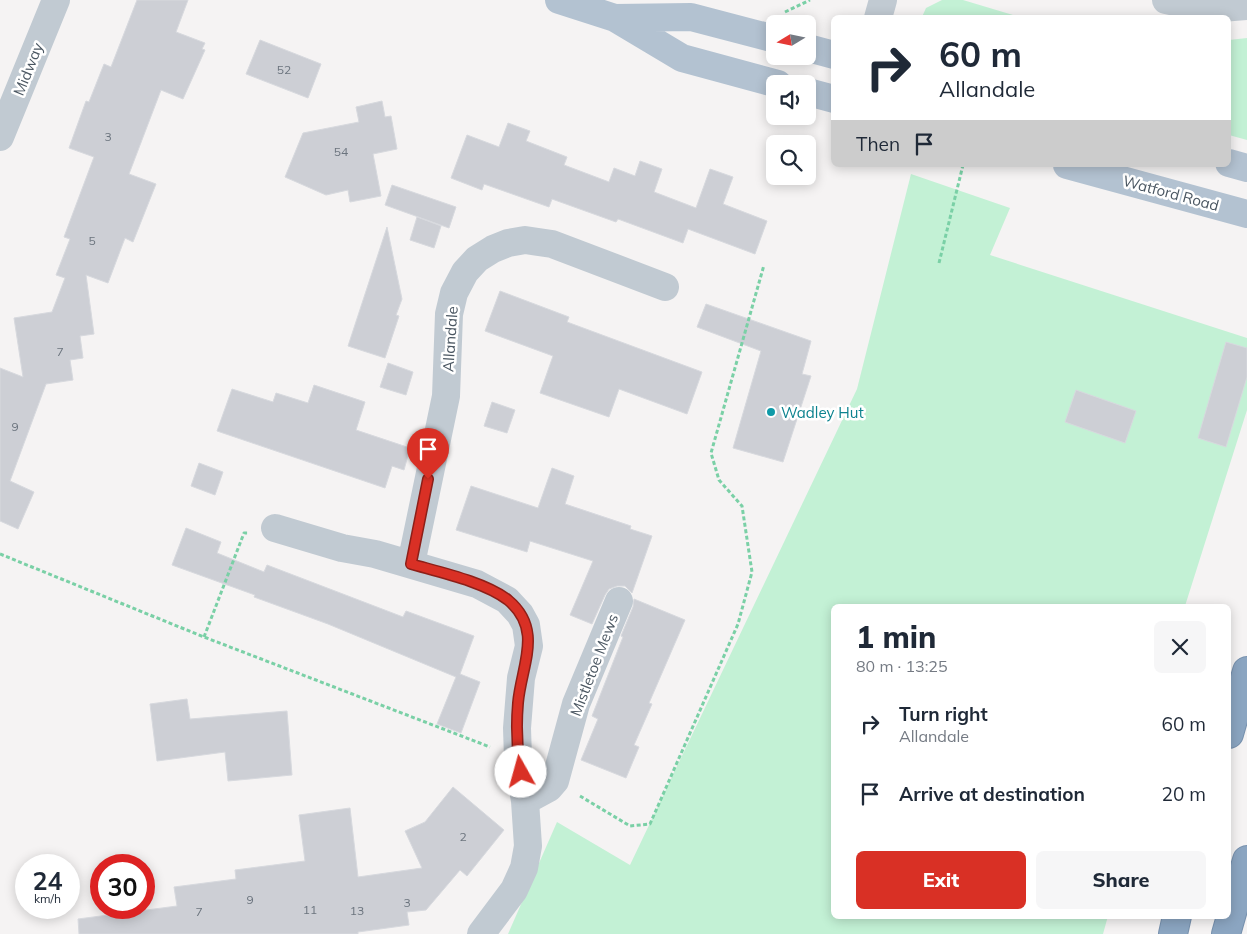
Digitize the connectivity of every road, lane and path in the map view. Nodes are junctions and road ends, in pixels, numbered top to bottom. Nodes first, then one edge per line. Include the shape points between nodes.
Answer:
1 (56, 0) edge
2 (560, 0) edge
3 (883, 0) edge
4 (1166, 0) edge
5 (1247, 6) edge
6 (879, 15) edge
7 (615, 18) junction
8 (766, 38) edge
9 (816, 50) edge
10 (831, 55) edge
11 (766, 81) edge
12 (816, 94) edge
13 (831, 98) edge
14 (0, 137) edge
15 (1231, 164) edge
16 (963, 167) edge
17 (1074, 167) edge
18 (1247, 168) edge
19 (1247, 214) edge
20 (938, 263) dead end
21 (764, 265) dead end
22 (665, 287) dead end
23 (276, 528) joint
24 (0, 554) edge
25 (411, 564) junction
26 (619, 601) dead end
27 (204, 636) junction
28 (1247, 671) edge
29 (1231, 727) edge
30 (518, 758) junction
31 (555, 781) junction
32 (526, 801) junction
33 (1247, 860) edge
34 (1231, 916) edge
35 (1176, 919) edge
36 (1230, 919) edge
37 (481, 934) edge
38 (1173, 934) edge
39 (1226, 934) edge

1 - 14 street, Midway
2 - 7 main road
3 - 6 street
4 - 5 street via 1209,9
7 - 8 main road via 691,17
7 - 11 main road via 682,58
9 - 10 main road
12 - 13 main road
15 - 18 main road
16 - 20 path
17 - 19 main road, Watford Road
21 - 31 path via 711,453 719,480 742,506 752,572 738,624 650,824 630,826
22 - 25 street, Allandale via 552,244 525,240 493,249 465,272 454,293 449,314 446,396
23 - 25 street
23 - 27 path via 244,534
24 - 27 path
25 - 30 street via 477,584 507,600 520,614 530,646 518,703
26 - 31 street, Mistletoe Mews via 576,704
27 - 30 path
28 - 29 highway
30 - 32 street
31 - 32 street
32 - 37 street via 528,846 524,868 514,890
33 - 34 highway
35 - 38 highway
36 - 39 highway

